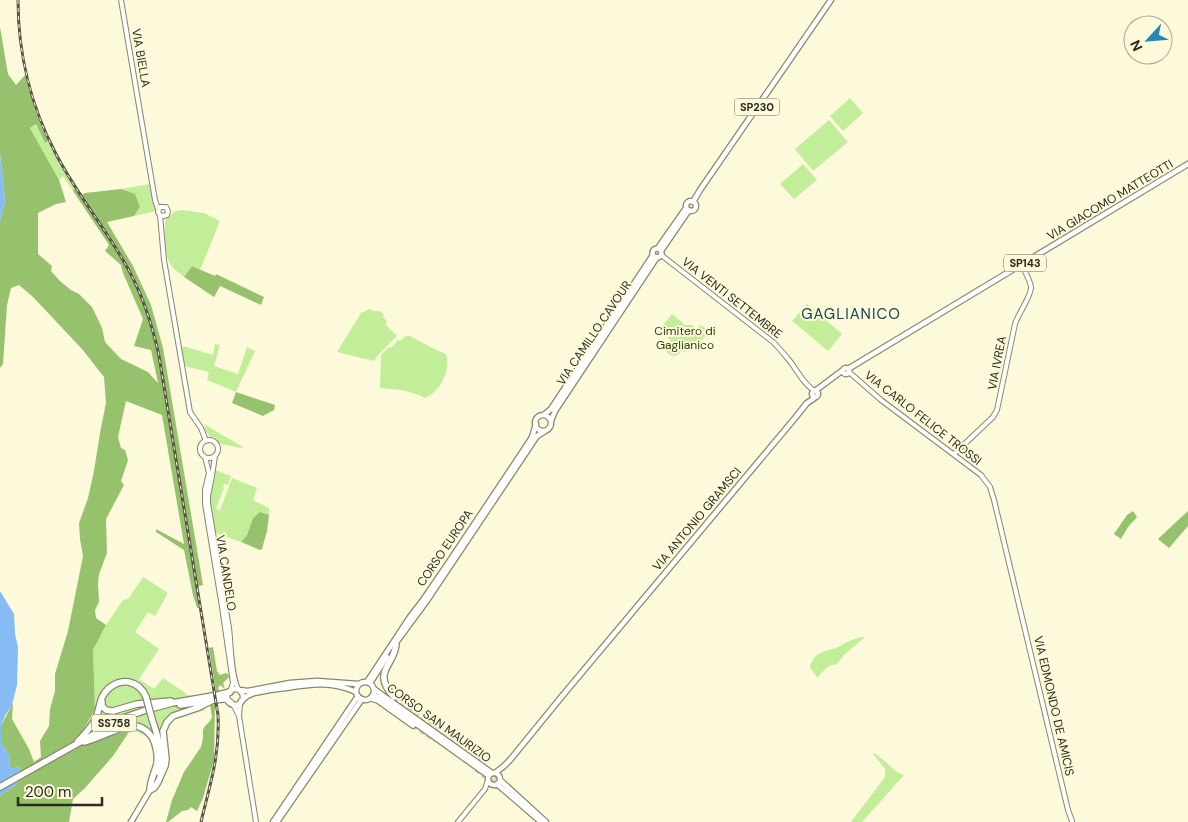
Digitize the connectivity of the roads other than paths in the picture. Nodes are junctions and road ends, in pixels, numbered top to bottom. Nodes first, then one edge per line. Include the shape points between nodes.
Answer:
1 (121, 0) edge
2 (831, 0) edge
3 (1188, 164) edge
4 (154, 195) junction
5 (163, 206) junction
6 (158, 209) junction
7 (162, 216) junction
8 (658, 253) junction
9 (1022, 264) junction
10 (847, 371) junction
11 (815, 393) junction
12 (548, 414) junction
13 (536, 424) junction
14 (545, 431) junction
15 (206, 441) junction
16 (954, 454) junction
17 (214, 456) junction
18 (205, 457) junction
19 (1017, 594) joint
20 (396, 643) junction
21 (369, 682) junction
22 (358, 684) junction
23 (374, 689) junction
24 (239, 690) junction
25 (230, 692) junction
26 (359, 696) junction
27 (372, 696) junction
28 (394, 696) tunnel mouth
29 (102, 699) junction
30 (190, 700) junction
31 (213, 700) junction
32 (241, 702) junction
33 (232, 703) junction
34 (153, 708) junction
35 (239, 716) junction
36 (413, 725) tunnel mouth
37 (74, 745) junction
38 (504, 766) junction
39 (491, 775) junction
40 (500, 778) junction
41 (495, 784) junction
42 (0, 787) edge
43 (485, 789) junction
44 (150, 790) junction
45 (131, 822) edge
46 (256, 822) edge
47 (273, 822) edge
48 (277, 822) edge
49 (458, 822) edge
50 (541, 822) edge
51 (546, 822) edge
52 (1073, 822) edge

1 - 4 street, VIA BIELLA
2 - 8 main road, VIA CAMILLO CAVOUR / SP230 via 700,190 693,202 695,208 688,209
3 - 9 main road, VIA GIACOMO MATTEOTTI / SP143
4 - 5 street
4 - 6 street
5 - 6 street
5 - 7 street via 168,211
6 - 7 street
7 - 15 street via 164,260 190,412
8 - 11 street, VIA VENTI SETTEMBRE via 773,342 805,385
8 - 12 main road, VIA CAMILLO CAVOUR / SP230
9 - 10 main road, VIA GIACOMO MATTEOTTI / SP143
9 - 16 street, VIA IVREA via 1032,288 1017,316 997,410
10 - 11 main road, VIA ANTONIO GRAMSCI / SP143
10 - 16 street, VIA CARLO FELICE TROSSI
11 - 38 main road, VIA ANTONIO GRAMSCI / SP143
12 - 13 main road via 538,417
12 - 14 main road via 551,421
13 - 14 main road
13 - 21 main road, CORSO EUROPA via 534,434
14 - 20 main road, CORSO EUROPA via 537,436
15 - 17 street via 217,445
15 - 18 street via 201,448
16 - 19 street, VIA CARLO FELICE TROSSI via 981,475 990,487
17 - 18 street
17 - 24 street, VIA CANDELO via 208,503
18 - 25 street, VIA CANDELO via 209,473 205,504 232,678
19 - 52 street, VIA EDMONDO DE AMICIS
20 - 21 main road, CORSO EUROPA
20 - 28 highway via 384,678
21 - 22 main road
21 - 23 main road
22 - 24 main road via 316,680
22 - 26 main road
23 - 27 main road
23 - 39 main road, CORSO SAN MAURIZIO
24 - 25 main road, SS758
24 - 32 main road via 243,695
25 - 30 highway, SS758
25 - 33 main road via 228,698
26 - 27 main road via 366,700
26 - 32 main road via 345,687 307,684 254,693
26 - 47 main road
26 - 48 main road
27 - 36 highway
27 - 39 main road, CORSO SAN MAURIZIO via 380,698
29 - 30 highway via 104,708 110,711 140,704
29 - 37 highway via 95,721
29 - 44 highway, bridge via 113,685 124,682 143,690 162,755 160,771
30 - 34 highway, SS758
31 - 33 highway, SS758 via 226,699
31 - 34 highway, SS758
31 - 44 highway via 173,716 167,722 163,731 166,759 158,782
32 - 33 main road, SS758
32 - 35 street
33 - 35 street
34 - 37 highway, SS758 via 123,718
35 - 46 street
37 - 42 highway, SS758
37 - 44 highway via 125,726 146,730 153,739 157,762
38 - 39 main road
38 - 40 main road
39 - 40 main road via 498,774
39 - 41 main road via 490,783
39 - 43 street
40 - 41 main road
40 - 51 main road
41 - 43 street
41 - 50 main road
43 - 49 street
44 - 45 main road

